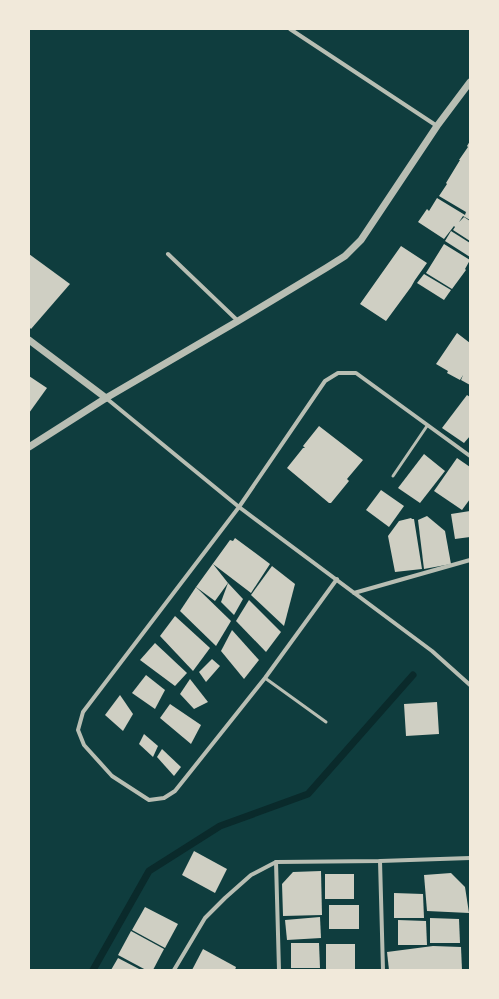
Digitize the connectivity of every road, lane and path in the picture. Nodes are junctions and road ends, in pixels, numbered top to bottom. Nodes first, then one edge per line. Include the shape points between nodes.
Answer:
1 (290, 29) edge
2 (470, 82) edge
3 (438, 126) junction
4 (168, 254) dead end
5 (238, 321) junction
6 (29, 340) edge
7 (106, 398) junction
8 (427, 426) junction
9 (29, 447) edge
10 (470, 456) edge
11 (392, 476) dead end
12 (239, 507) junction
13 (470, 560) edge
14 (337, 580) junction
15 (354, 593) junction
16 (265, 678) junction
17 (470, 685) edge
18 (326, 722) dead end
19 (470, 858) edge
20 (380, 861) junction
21 (276, 862) junction
22 (174, 970) edge
23 (279, 970) edge
24 (383, 970) edge

1 - 3 street
2 - 3 street
3 - 5 street via 361,240 345,256
4 - 5 street
5 - 7 street
6 - 7 street
7 - 9 street
7 - 12 street
8 - 10 street
8 - 11 lane
8 - 12 street via 356,373 338,373 325,381
12 - 14 street
12 - 16 street via 83,712 78,730 84,745 112,776 149,800 164,798 175,791
13 - 15 street
14 - 15 street
14 - 16 street
15 - 17 street via 432,651
16 - 18 lane
19 - 20 street
20 - 21 street
20 - 24 street
21 - 22 street via 251,875 205,918
21 - 23 street

